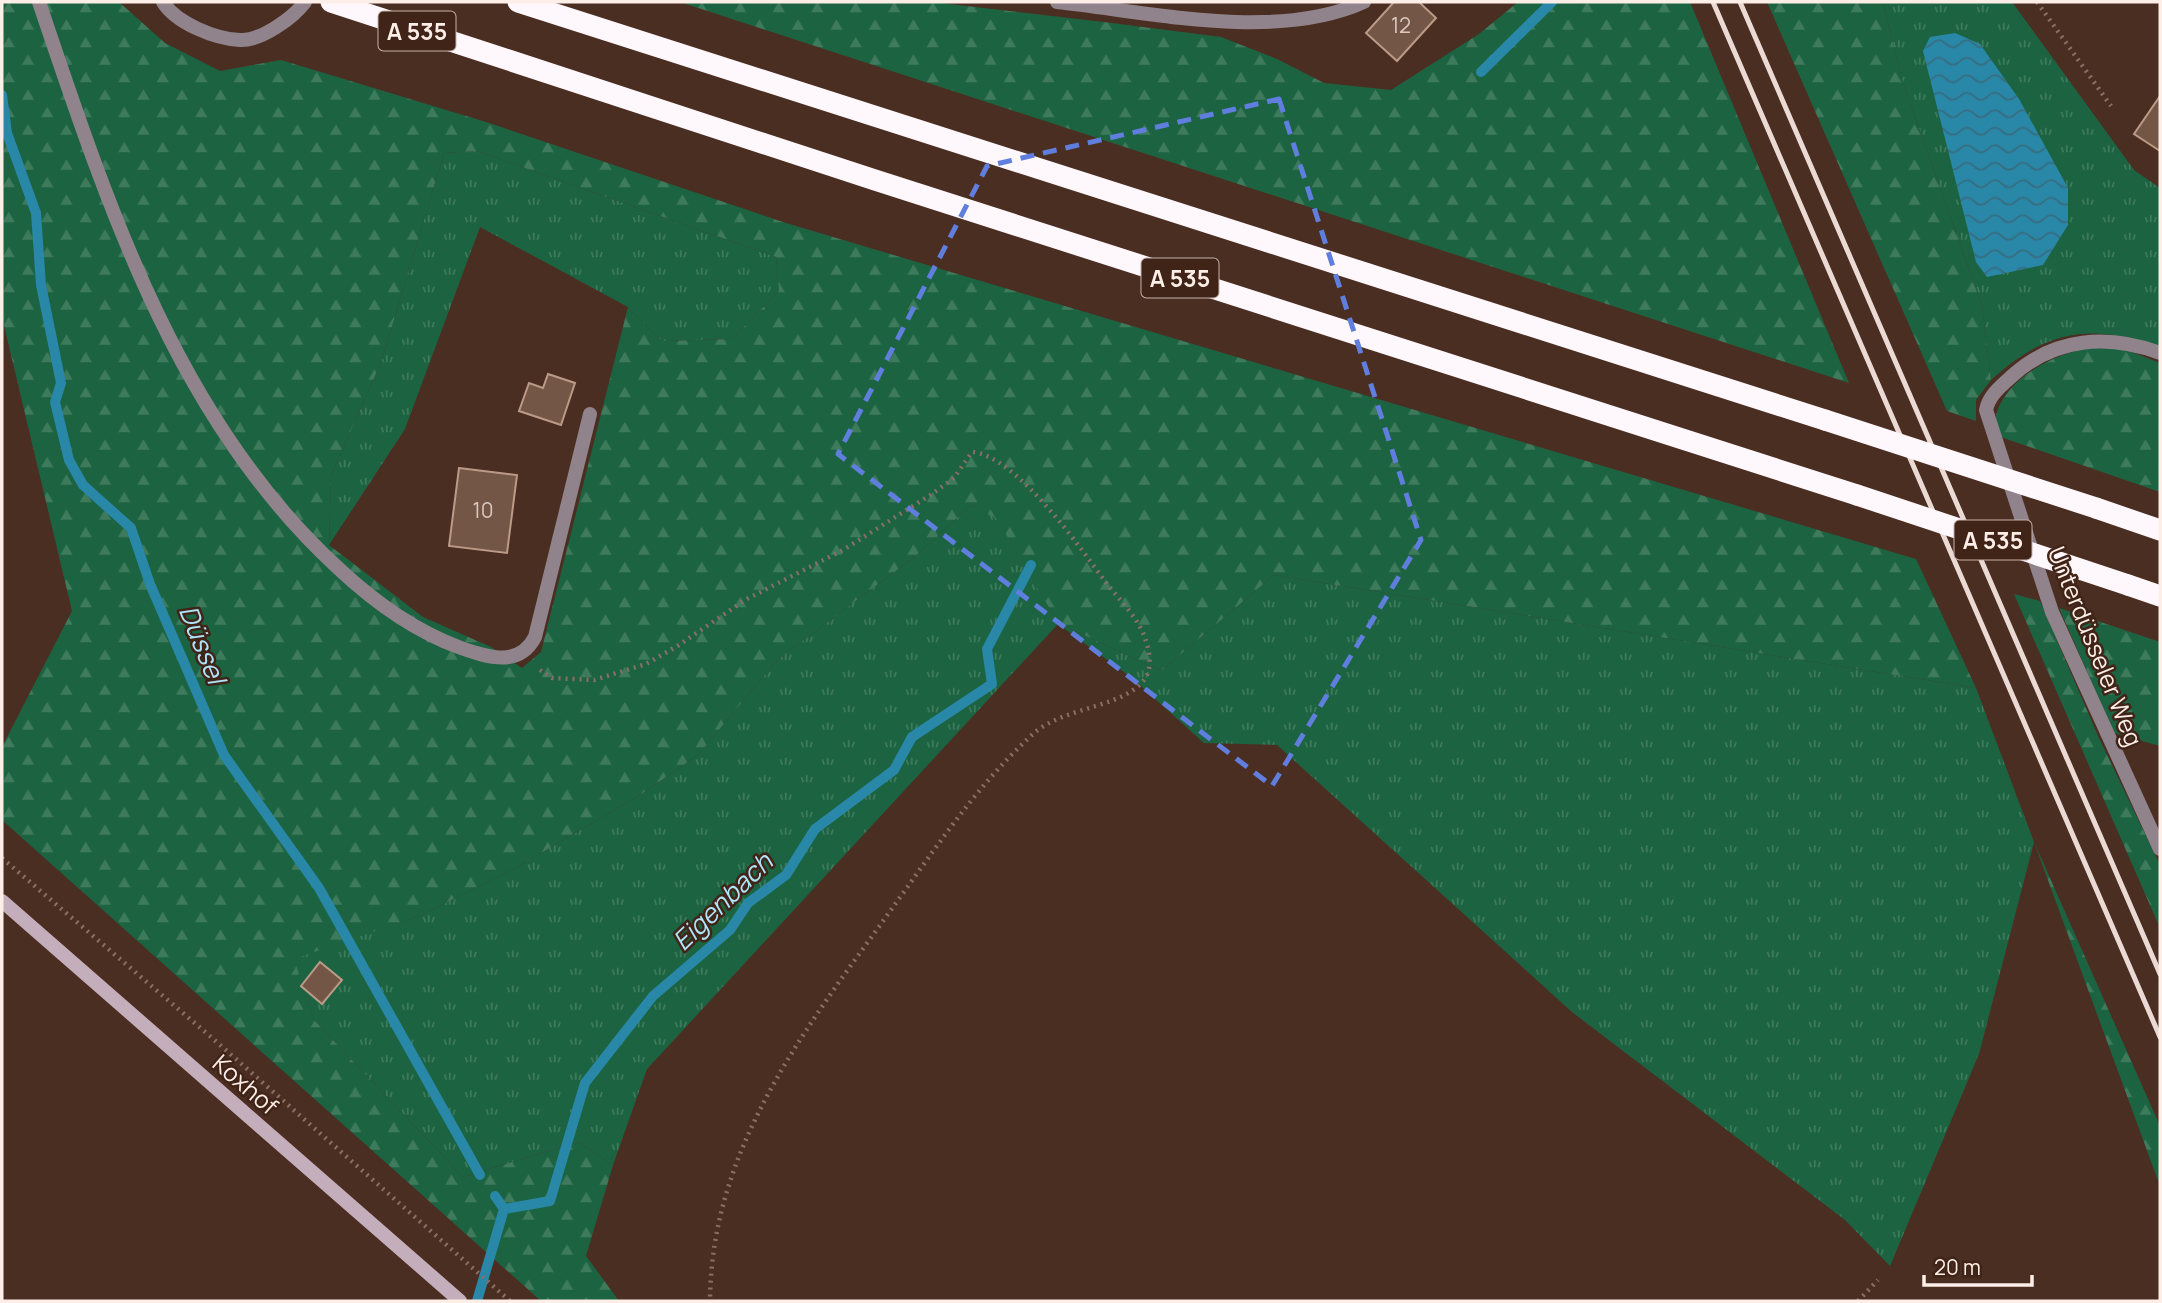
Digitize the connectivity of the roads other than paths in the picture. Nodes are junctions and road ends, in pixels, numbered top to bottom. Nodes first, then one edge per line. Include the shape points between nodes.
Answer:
1 (39, 2) edge
2 (163, 2) edge
3 (305, 2) edge
4 (331, 2) edge
5 (1057, 2) edge
6 (1364, 2) edge
7 (522, 3) edge
8 (2160, 354) edge
9 (590, 414) dead end
10 (2160, 530) edge
11 (2160, 596) edge
12 (2160, 849) edge
13 (2, 901) edge
14 (459, 1300) edge

1 - 9 street via 111,209 169,338 237,451 317,548 355,584 439,640 499,658 519,656 535,637
2 - 3 street via 183,23 242,41 282,25
4 - 11 highway, A 535, bridge
5 - 6 street via 1258,24 1338,14
7 - 10 highway, A 535, bridge
8 - 12 street, Unterdüsseler Weg via 2107,340 2065,346 2020,369 1996,391 1986,410 2052,612
13 - 14 main road, Koxhof

